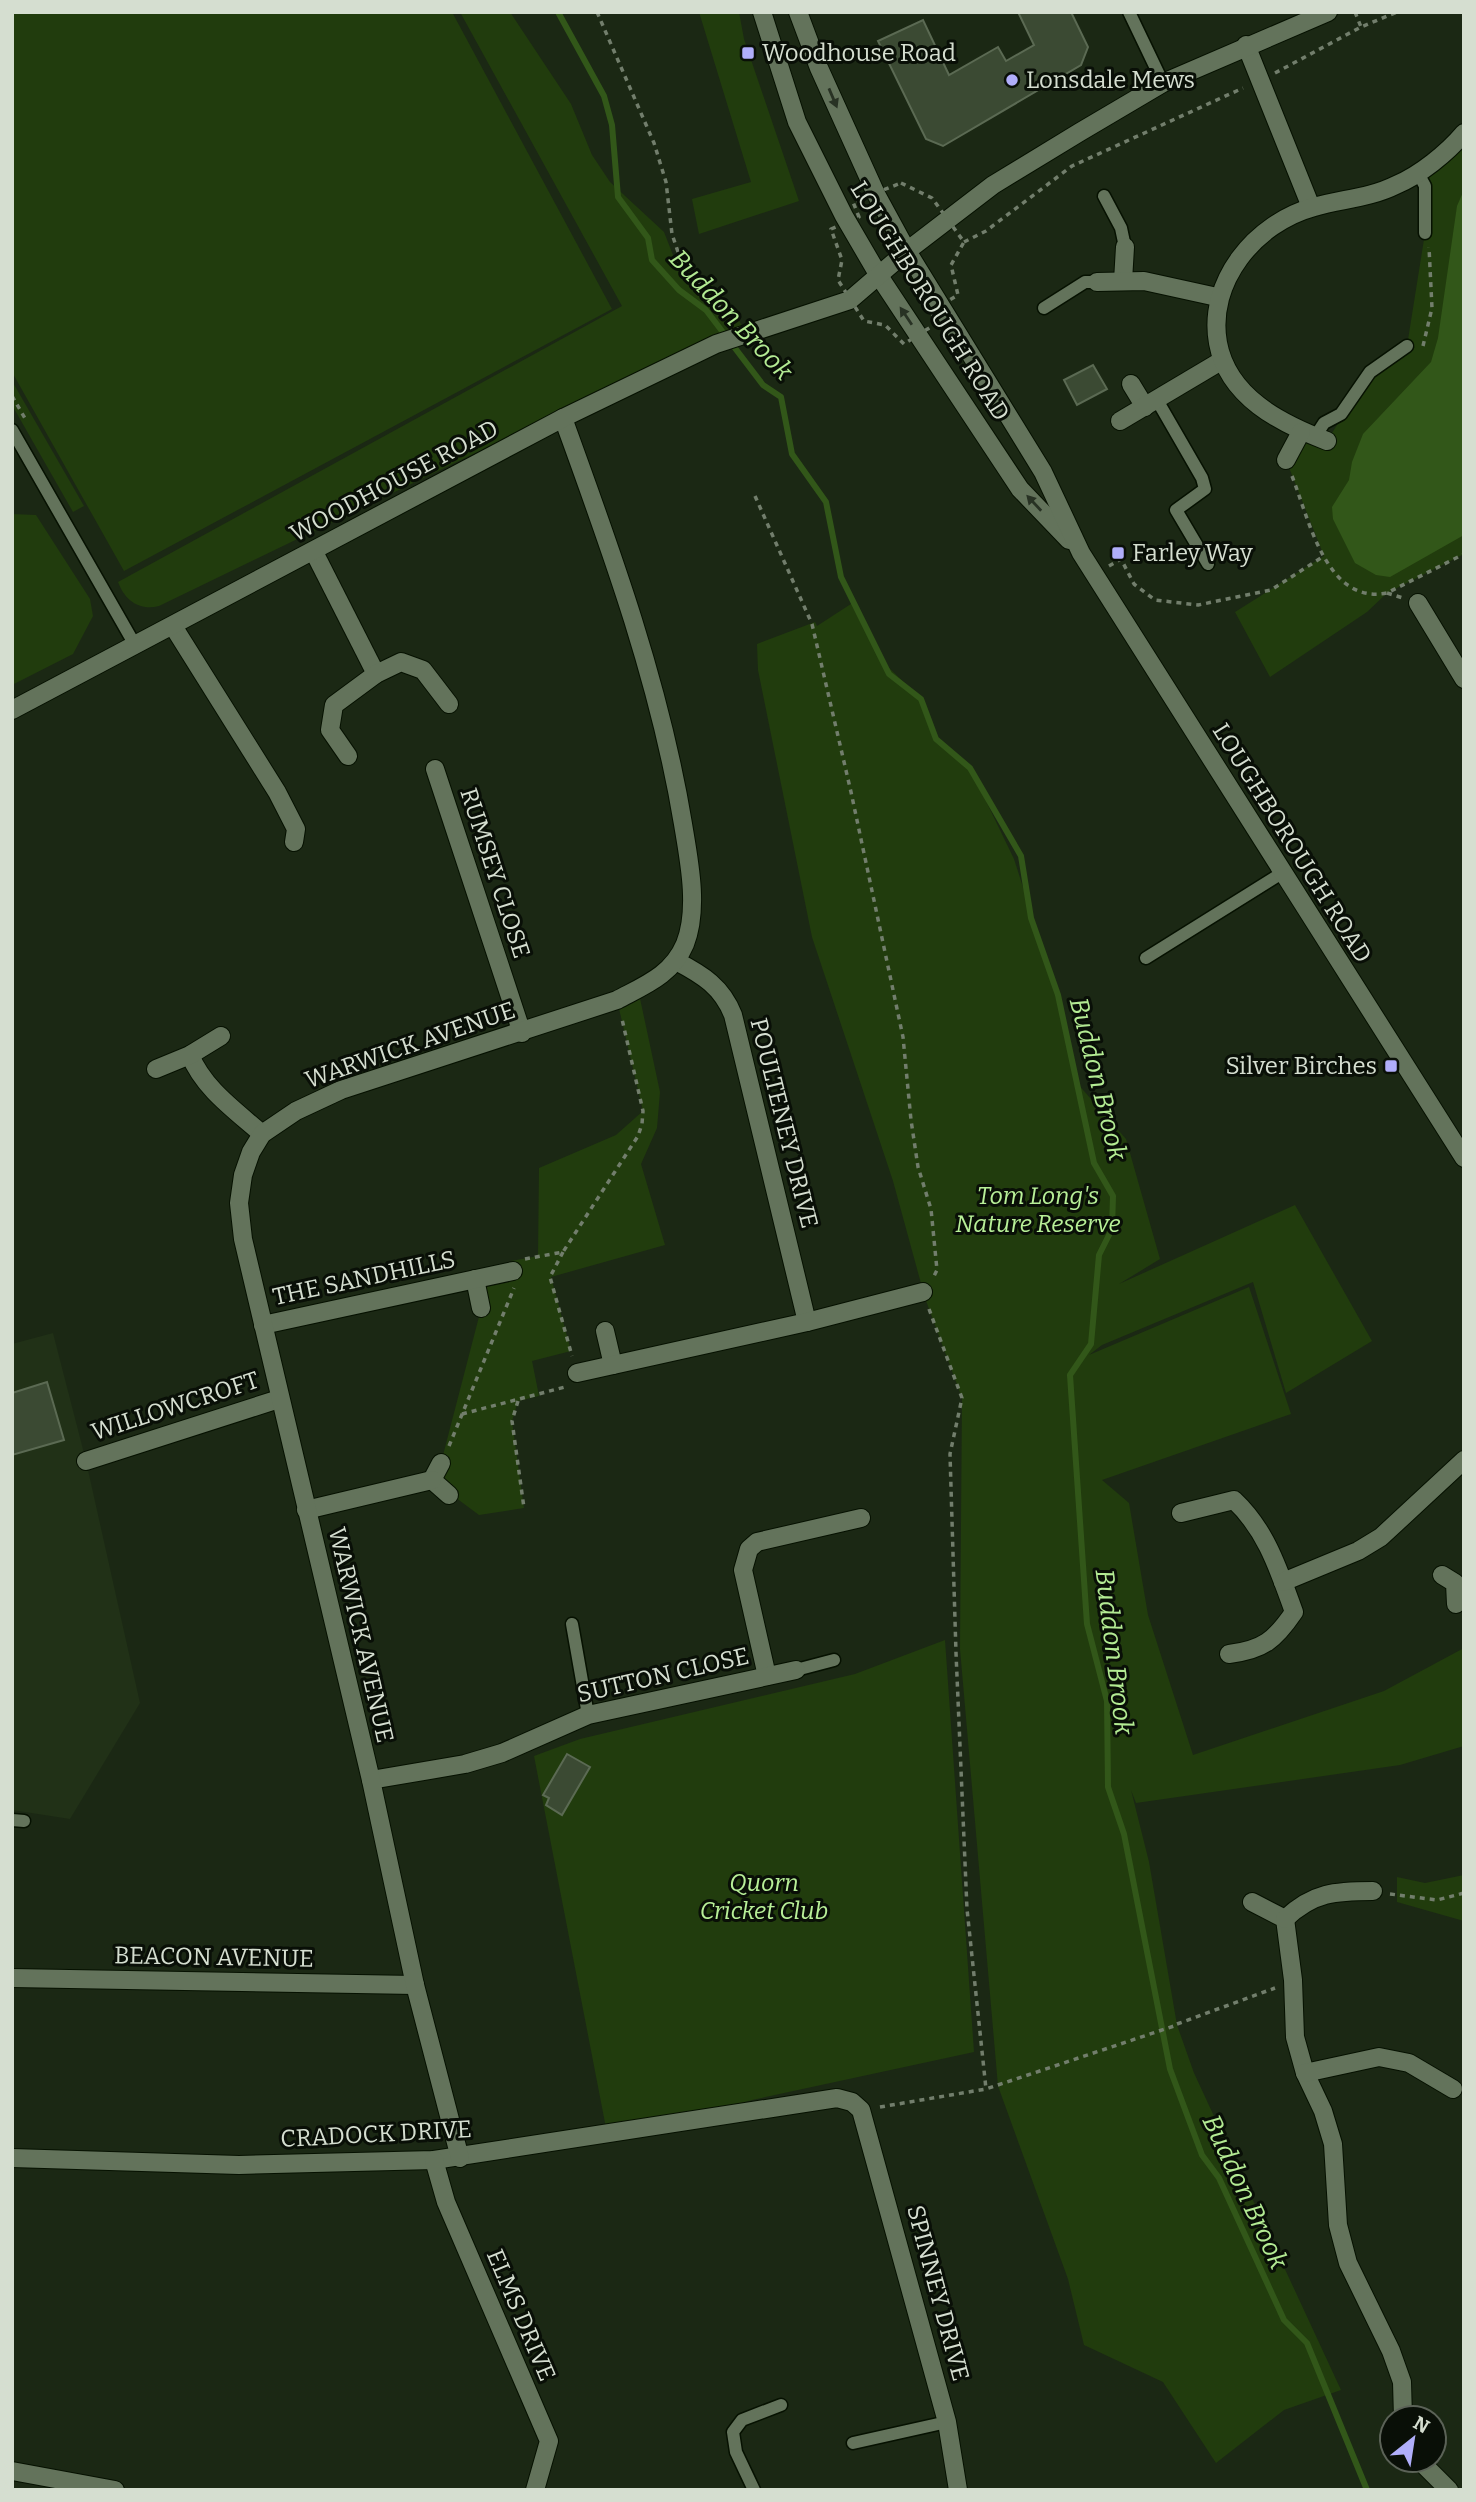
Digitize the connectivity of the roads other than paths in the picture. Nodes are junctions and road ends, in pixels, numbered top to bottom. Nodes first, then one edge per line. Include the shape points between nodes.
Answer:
1 (762, 12) edge
2 (798, 12) edge
3 (1129, 12) edge
4 (1328, 12) edge
5 (1246, 46) junction
6 (1163, 83) junction
7 (1464, 133) edge
8 (1418, 173) junction
9 (1104, 196) dead end
10 (1311, 207) junction
11 (1427, 239) road end
12 (1125, 247) joint
13 (907, 251) junction
14 (879, 276) junction
15 (1123, 281) junction
16 (1097, 282) joint
17 (1217, 297) junction
18 (1044, 308) dead end
19 (1412, 351) road end
20 (1221, 361) junction
21 (1131, 384) dead end
22 (1151, 404) junction
23 (563, 418) junction
24 (1121, 421) dead end
25 (12, 429) edge
26 (1314, 436) junction
27 (1286, 460) road end
28 (314, 552) junction
29 (1081, 553) junction
30 (1208, 564) dead end
31 (1418, 603) dead end
32 (173, 626) junction
33 (135, 645) junction
34 (376, 674) junction
35 (1464, 679) edge
36 (449, 704) dead end
37 (12, 710) edge
38 (348, 756) dead end
39 (435, 769) dead end
40 (294, 842) dead end
41 (1282, 873) junction
42 (1146, 958) dead end
43 (676, 961) junction
44 (522, 1033) junction
45 (221, 1036) dead end
46 (190, 1055) junction
47 (156, 1069) dead end
48 (262, 1135) junction
49 (1464, 1158) edge
50 (513, 1271) road end
51 (475, 1279) junction
52 (923, 1292) dead end
53 (481, 1308) dead end
54 (807, 1322) junction
55 (263, 1325) junction
56 (605, 1331) dead end
57 (613, 1365) junction
58 (577, 1373) road end
59 (279, 1399) junction
60 (1464, 1460) edge
61 (86, 1461) dead end
62 (442, 1463) road end
63 (432, 1480) junction
64 (449, 1495) dead end
65 (306, 1510) junction
66 (1181, 1513) dead end
67 (861, 1518) dead end
68 (1454, 1579) edge
69 (1283, 1582) junction
70 (1456, 1604) dead end
71 (572, 1624) dead end
72 (1229, 1654) dead end
73 (834, 1660) dead end
74 (796, 1670) joint
75 (767, 1676) junction
76 (588, 1715) junction
77 (371, 1780) junction
78 (1373, 1891) road end
79 (1252, 1902) dead end
80 (1285, 1919) junction
81 (12, 1978) edge
82 (415, 1984) junction
83 (1305, 2073) junction
84 (1453, 2089) dead end
85 (861, 2110) joint
86 (12, 2158) edge
87 (460, 2158) junction
88 (434, 2160) junction
89 (1403, 2404) edge
90 (781, 2405) dead end
91 (947, 2422) junction
92 (853, 2443) dead end
93 (12, 2470) edge
94 (1433, 2474) edge
95 (115, 2490) edge
96 (535, 2490) edge
97 (754, 2490) edge
98 (958, 2490) edge
99 (1449, 2490) edge

1 - 14 street, LOUGHBOROUGH ROAD via 797,122
2 -> 13 street, LOUGHBOROUGH ROAD via 864,171
3 - 6 lane
4 - 5 street
5 - 6 street
5 - 10 street
6 - 13 street via 993,186
7 - 8 street
8 - 10 street via 1362,198
8 - 11 lane via 1425,186
9 - 12 lane via 1121,228
10 - 17 street via 1245,251
12 - 15 street
13 - 14 street
13 - 29 street, LOUGHBOROUGH ROAD via 1043,472
14 - 23 street, WOODHOUSE ROAD via 850,300 740,334
29 -> 14 street, LOUGHBOROUGH ROAD via 1020,489
15 - 16 street
15 - 17 street via 1144,281
16 - 18 lane via 1085,282
17 - 20 street via 1215,327
19 - 26 lane via 1370,372 1340,414
20 - 22 street
20 - 26 street via 1245,395 1279,422
21 - 22 street
22 - 24 street
22 - 30 lane via 1202,478 1205,489 1176,510
23 - 28 street, WOODHOUSE ROAD
23 - 43 street, WARWICK AVENUE via 642,648 673,764 688,857 691,919
25 - 33 lane
26 - 27 street
28 - 32 street, WOODHOUSE ROAD
28 - 34 street
29 - 41 street, LOUGHBOROUGH ROAD
31 - 35 street
32 - 33 street, WOODHOUSE ROAD
32 - 40 street via 277,792 296,829
33 - 37 street, WOODHOUSE ROAD
34 - 36 street via 401,663 423,670
34 - 38 street via 334,705 330,730
39 - 44 street, RUMSEY CLOSE
41 - 42 lane
41 - 49 street, LOUGHBOROUGH ROAD
43 - 44 street, WARWICK AVENUE via 659,978 617,1000
43 - 54 street, POULTENEY DRIVE via 727,998
44 - 48 street, WARWICK AVENUE via 341,1090 296,1111
45 - 46 street
46 - 47 street
46 - 48 street via 211,1088
48 - 55 street, WARWICK AVENUE via 251,1152 239,1203
50 - 51 street, THE SANDHILLS
51 - 53 street, THE SANDHILLS
51 - 55 street, THE SANDHILLS
52 - 54 street
54 - 57 street
55 - 59 street, WARWICK AVENUE
56 - 57 street
57 - 58 street
59 - 61 street, WILLOWCROFT
59 - 65 street, WARWICK AVENUE
60 - 69 street via 1381,1538
62 - 63 street
63 - 64 street
63 - 65 street
65 - 77 street, WARWICK AVENUE
66 - 69 street via 1234,1500 1249,1514 1271,1549
67 - 75 street, SUTTON CLOSE via 757,1542 749,1549 743,1570
68 - 70 street
69 - 72 street via 1294,1612 1281,1631 1256,1650
71 - 76 lane
73 - 74 lane
74 - 75 street, SUTTON CLOSE
75 - 76 street, SUTTON CLOSE
76 - 77 street, SUTTON CLOSE via 502,1753
77 - 82 street, WARWICK AVENUE
78 - 80 street via 1337,1891 1303,1902
79 - 80 street
80 - 83 street via 1295,2037
81 - 82 street, BEACON AVENUE
82 - 87 street, WARWICK AVENUE
83 - 84 street via 1380,2057 1409,2063
83 - 89 street via 1333,2144 1338,2225 1348,2263 1391,2351 1402,2382
85 - 87 street, CRADOCK DRIVE via 837,2098
85 - 91 street, SPINNEY DRIVE
86 - 88 street, CRADOCK DRIVE via 239,2165
87 - 88 street, CRADOCK DRIVE
88 - 96 street, ELMS DRIVE via 446,2202 549,2441
90 - 97 lane via 743,2420 733,2432 736,2452
91 - 92 lane
91 - 98 street, SPINNEY DRIVE
93 - 95 street
94 - 99 street

